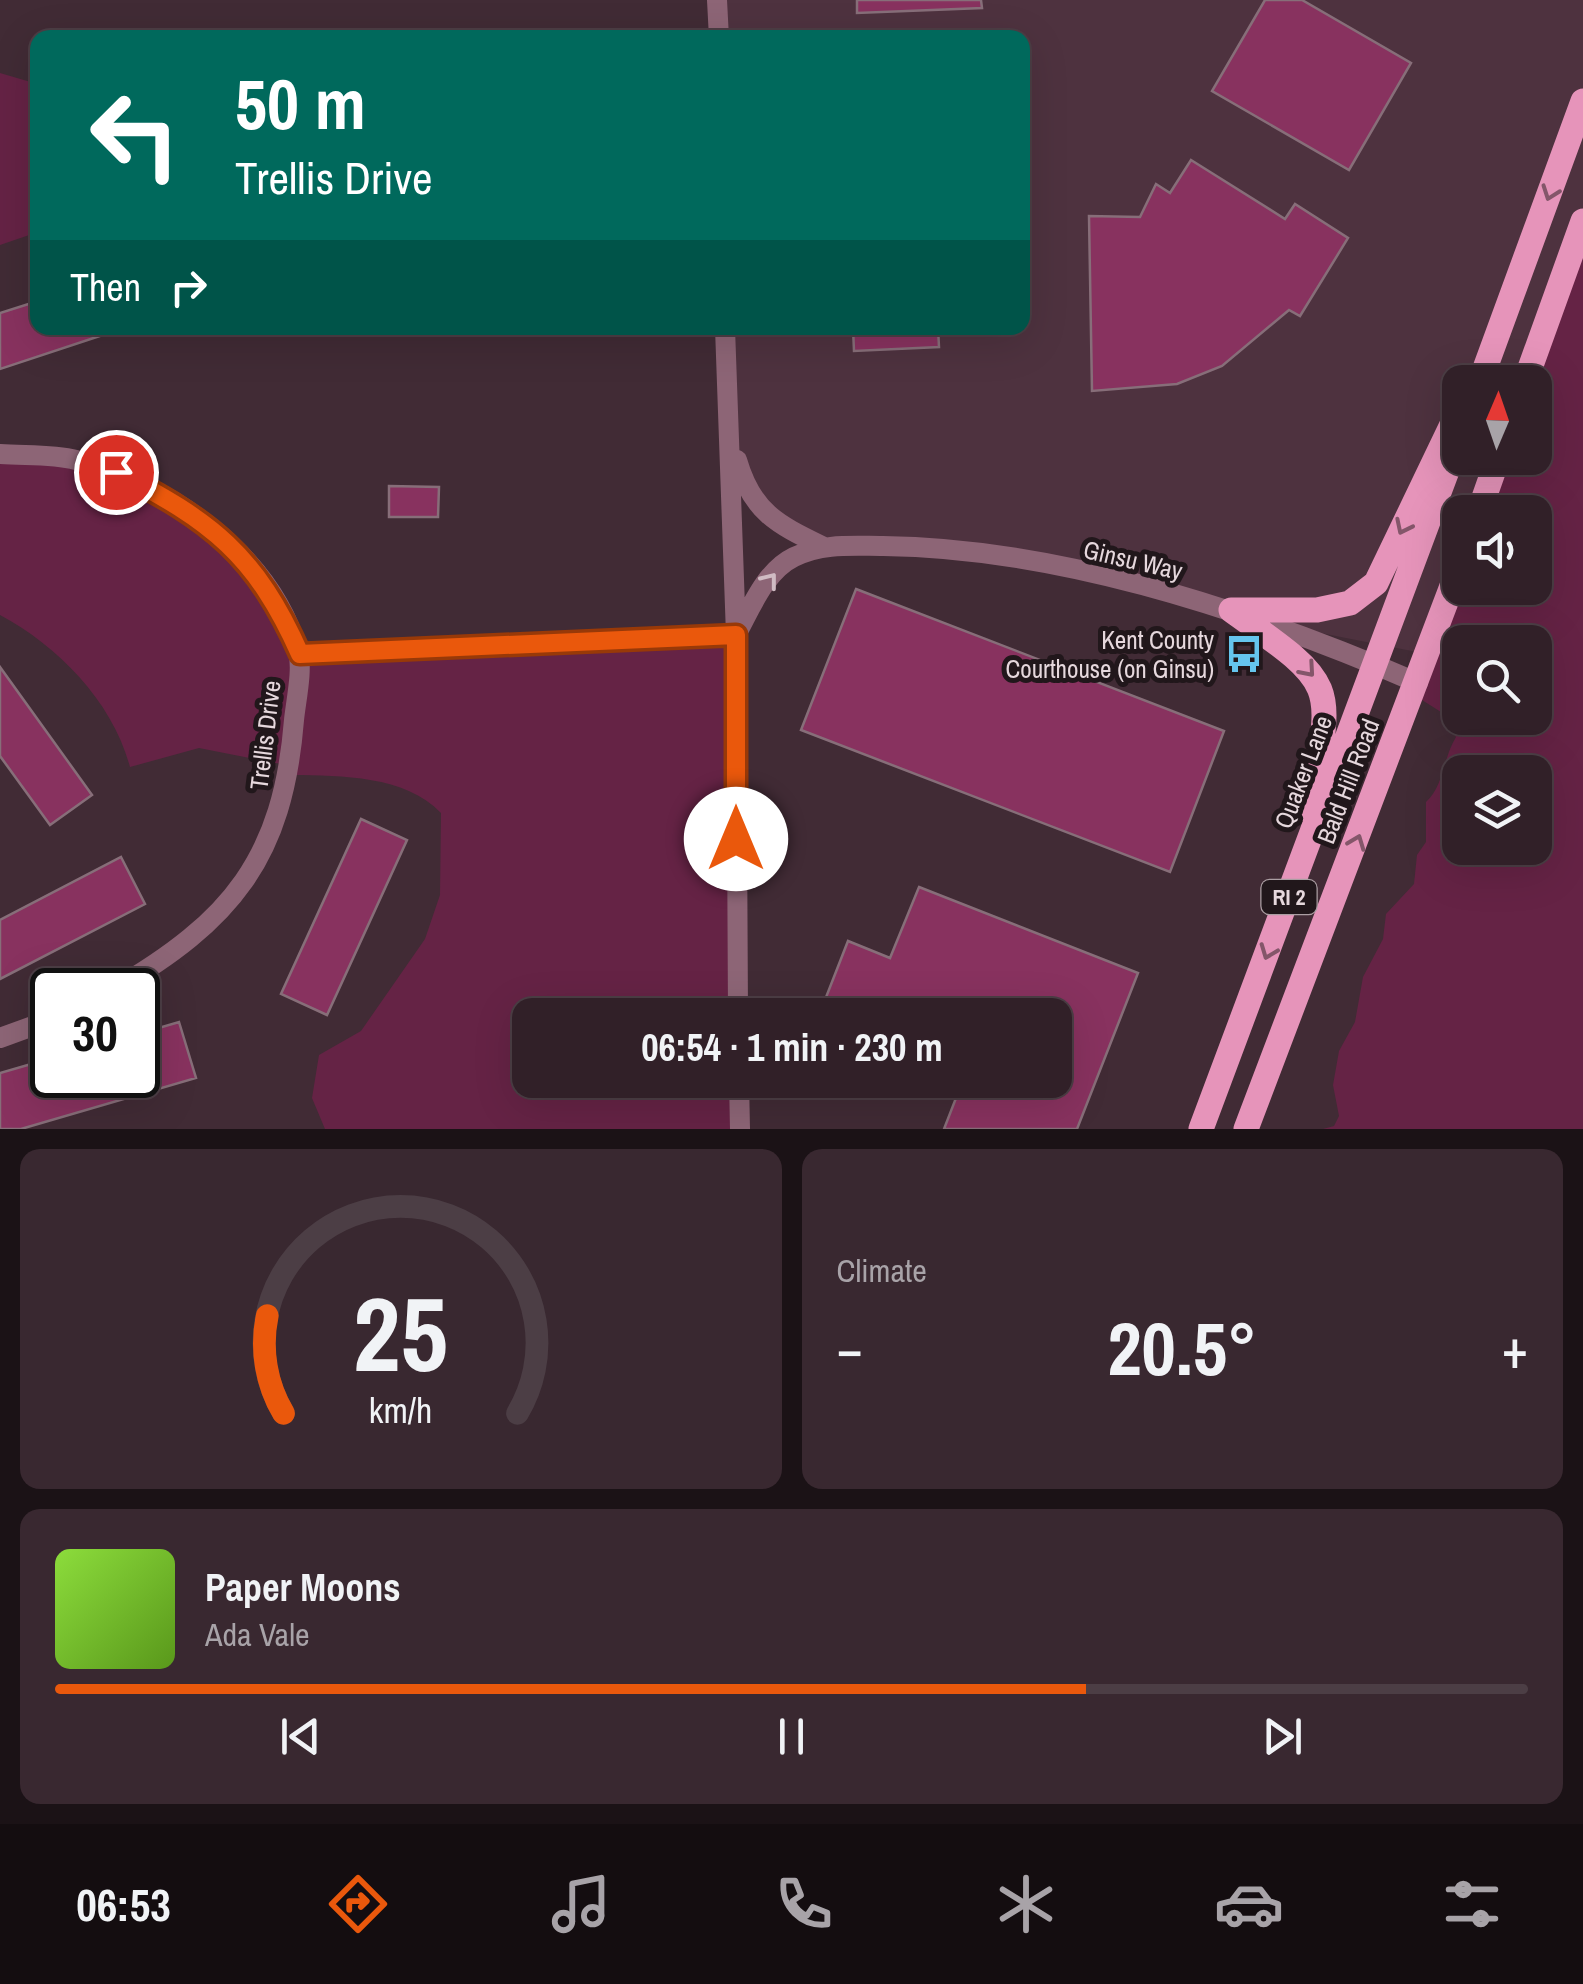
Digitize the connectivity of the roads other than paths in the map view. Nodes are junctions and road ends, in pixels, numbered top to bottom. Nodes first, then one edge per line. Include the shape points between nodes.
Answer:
1 (717, 0) edge
2 (719, 30) edge
3 (1583, 101) edge
4 (1583, 221) edge
5 (1507, 310) junction
6 (725, 335) edge
7 (1480, 365) edge
8 (1486, 365) edge
9 (1531, 365) edge
10 (728, 428) junction
11 (1442, 446) edge
12 (0, 454) edge
13 (1446, 475) edge
14 (822, 546) junction
15 (1446, 605) edge
16 (1232, 610) junction
17 (736, 635) junction
18 (300, 654) junction
19 (1376, 664) junction
20 (1418, 683) junction
21 (1290, 894) junction
22 (148, 968) edge
23 (738, 998) edge
24 (30, 1027) edge
25 (0, 1038) edge
26 (739, 1098) edge
27 (740, 1129) edge
28 (1202, 1129) edge
29 (1246, 1129) edge

1 - 2 street
3 -> 5 main road
4 - 9 main road
5 - 7 main road
5 - 8 main road
6 - 10 street
10 - 14 street, Ginsu Way via 758,506 773,522
10 - 17 street
11 -> 16 main road via 1376,583 1350,603 1317,610
12 - 18 street, Trellis Drive via 72,458 116,472 188,510 247,561 276,600
13 - 19 main road, Quaker Lane / RI 2
14 - 16 street, Ginsu Way via 994,555
17 -> 14 street, Ginsu Way via 776,570
15 - 20 main road, Bald Hill Road / RI 2
16 - 19 street, Ginsu Way
16 -> 21 main road via 1300,660 1322,688 1326,726
17 - 18 street, Trellis Drive
17 - 23 street
18 - 22 street, Trellis Drive via 290,769 261,856 217,913
19 - 20 street, Ginsu Way
19 - 21 main road, Quaker Lane / RI 2
29 -> 20 main road, Bald Hill Road / RI 2
21 -> 28 main road, Quaker Lane / RI 2
24 - 25 street
26 - 27 street

